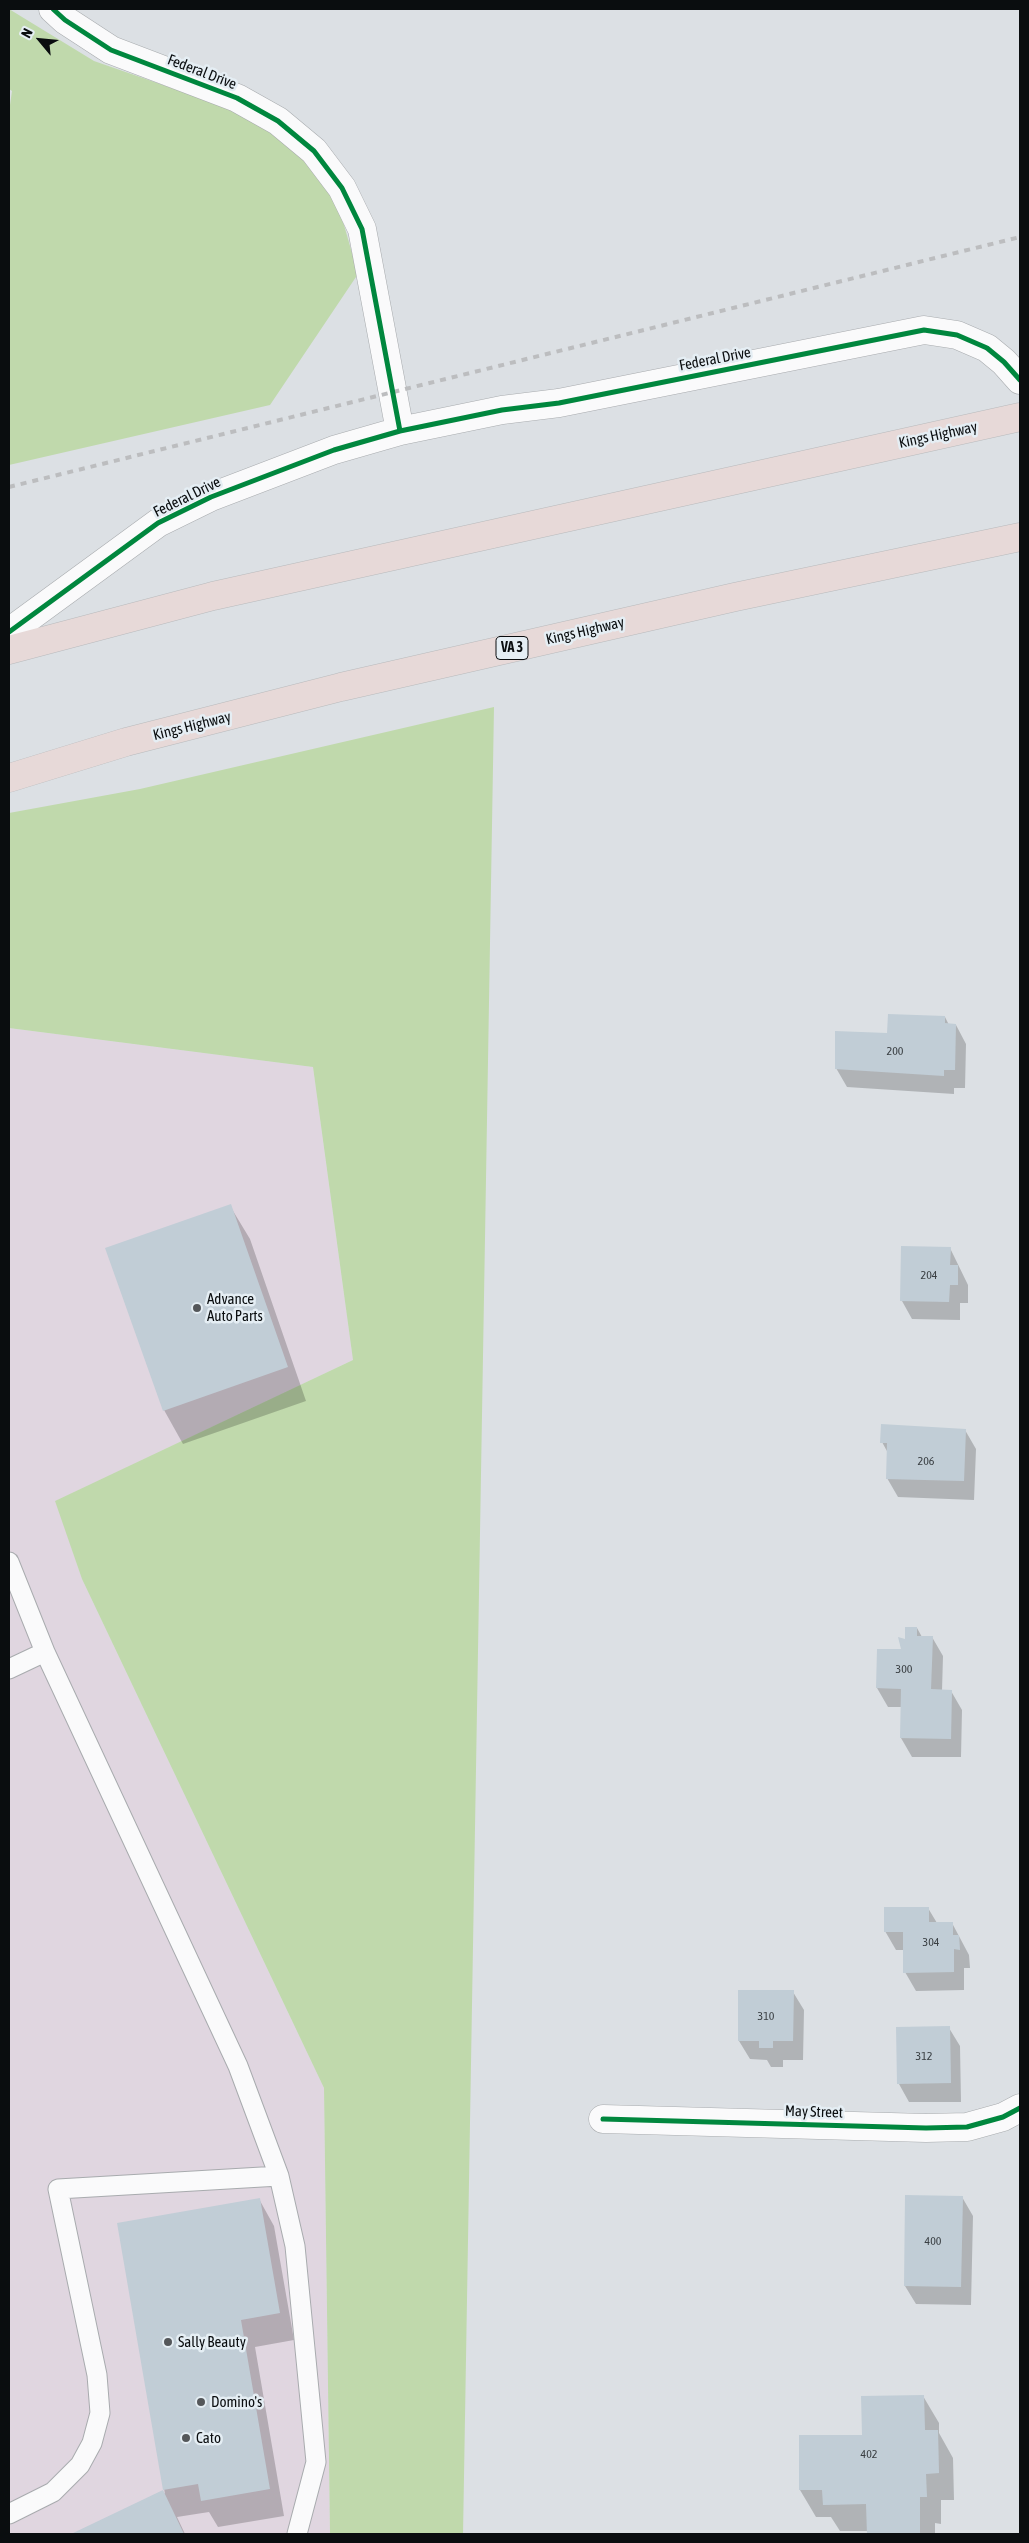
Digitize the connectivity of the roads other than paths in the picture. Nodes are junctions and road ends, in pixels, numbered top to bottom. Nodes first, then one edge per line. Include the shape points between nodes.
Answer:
1 (53, 9) edge
2 (1020, 380) edge
3 (1020, 417) edge
4 (400, 431) junction
5 (1020, 536) edge
6 (9, 632) edge
7 (9, 650) edge
8 (9, 778) edge
9 (9, 1562) edge
10 (45, 1652) junction
11 (9, 1669) edge
12 (1020, 2108) edge
13 (603, 2118) dead end
14 (280, 2176) junction
15 (9, 2514) edge
16 (297, 2534) edge

1 - 4 street, Federal Drive via 111,50 236,98 278,121 314,151 342,188 362,229
2 - 4 street, Federal Drive via 987,348 957,335 924,330 559,403 502,410
3 - 7 highway, Kings Highway via 223,593
4 - 6 street, Federal Drive via 334,450 210,497 158,523
5 - 8 highway, Kings Highway / VA 3 via 340,687 126,742
9 - 10 lane
10 - 11 lane
10 - 14 lane via 238,2066
12 - 13 street, May Street via 1003,2117 967,2127 942,2128
14 - 15 lane via 58,2189 97,2375 100,2413 92,2443 80,2466 53,2492
14 - 16 lane via 295,2246 316,2462

